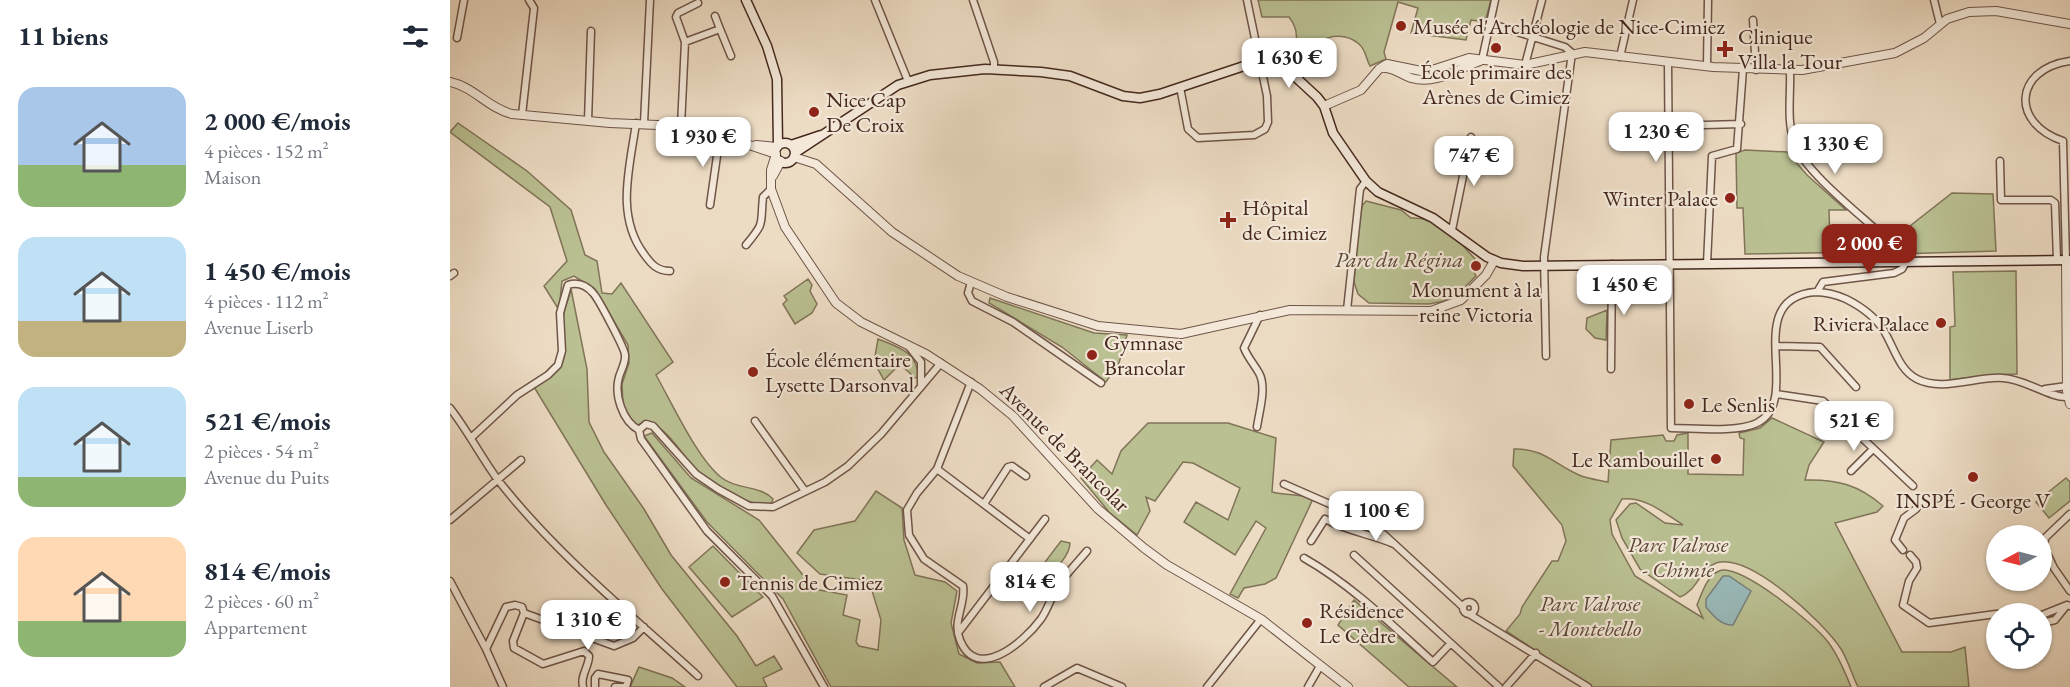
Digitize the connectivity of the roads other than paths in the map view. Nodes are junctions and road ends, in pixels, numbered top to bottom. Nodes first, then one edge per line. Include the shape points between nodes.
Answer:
1 (464, 0) edge
2 (529, 0) edge
3 (650, 0) edge
4 (746, 0) edge
5 (875, 0) edge
6 (973, 0) edge
7 (1246, 0) edge
8 (1495, 0) edge
9 (1542, 0) edge
10 (1633, 0) edge
11 (1708, 0) edge
12 (1934, 0) edge
13 (698, 3) dead end
14 (715, 16) dead end
15 (1753, 20) dead end
16 (1490, 23) junction
17 (1940, 24) junction
18 (2070, 24) edge
19 (720, 29) junction
20 (591, 31) dead end
21 (1533, 37) junction
22 (456, 38) dead end
23 (685, 42) junction
24 (1572, 53) junction
25 (731, 56) dead end
26 (1620, 57) junction
27 (1482, 60) junction
28 (2070, 61) edge
29 (1668, 62) junction
30 (1260, 63) junction
31 (1525, 65) junction
32 (1707, 66) junction
33 (994, 69) junction
34 (1743, 69) junction
35 (1756, 70) junction
36 (1790, 71) junction
37 (908, 81) junction
38 (450, 82) edge
39 (1180, 87) junction
40 (1324, 106) junction
41 (522, 115) junction
42 (588, 121) junction
43 (640, 123) junction
44 (1741, 124) junction
45 (681, 126) junction
46 (777, 126) junction
47 (1668, 126) junction
48 (720, 135) junction
49 (1471, 137) dead end
50 (2067, 139) edge
51 (792, 150) junction
52 (778, 152) junction
53 (2000, 161) dead end
54 (1366, 181) junction
55 (771, 189) junction
56 (710, 205) dead end
57 (1452, 230) junction
58 (746, 245) dead end
59 (2064, 260) edge
60 (1494, 261) junction
61 (1884, 262) junction
62 (1906, 262) junction
63 (1612, 264) junction
64 (1669, 264) junction
65 (1707, 264) junction
66 (1544, 265) junction
67 (670, 270) dead end
68 (971, 282) junction
69 (1817, 292) junction
70 (1347, 310) junction
71 (1260, 315) junction
72 (906, 344) junction
73 (1776, 346) junction
74 (1546, 356) dead end
75 (941, 363) junction
76 (1611, 369) dead end
77 (970, 382) junction
78 (1101, 383) dead end
79 (2067, 386) junction
80 (921, 387) junction
81 (1856, 387) dead end
82 (2045, 389) junction
83 (1776, 394) junction
84 (2069, 401) edge
85 (450, 408) edge
86 (755, 421) dead end
87 (1257, 427) dead end
88 (639, 430) junction
89 (472, 437) junction
90 (1873, 449) junction
91 (521, 460) dead end
92 (937, 469) junction
93 (1851, 471) dead end
94 (1026, 476) dead end
95 (498, 479) junction
96 (1284, 484) dead end
97 (1913, 486) dead end
98 (806, 491) junction
99 (1921, 500) dead end
100 (984, 504) junction
101 (2070, 514) edge
102 (1045, 519) dead end
103 (450, 520) edge
104 (1030, 538) junction
105 (1311, 541) dead end
106 (1401, 548) junction
107 (1903, 550) dead end
108 (1087, 551) dead end
109 (1354, 555) dead end
110 (1910, 555) dead end
111 (1304, 558) dead end
112 (450, 581) edge
113 (2070, 591) edge
114 (2069, 606) edge
115 (1463, 608) junction
116 (2052, 612) edge
117 (524, 613) junction
118 (1469, 614) junction
119 (1986, 615) edge
120 (1261, 619) junction
121 (2052, 621) edge
122 (644, 627) junction
123 (958, 633) junction
124 (1450, 644) junction
125 (486, 649) junction
126 (1536, 653) junction
127 (1320, 666) junction
128 (698, 676) dead end
129 (503, 687) edge
130 (583, 687) edge
131 (595, 687) edge
132 (615, 687) edge
133 (824, 687) edge
134 (1044, 687) edge
135 (1122, 687) edge
136 (1207, 687) edge
137 (1308, 687) edge
138 (1348, 687) edge
139 (1499, 687) edge
140 (1506, 687) edge
141 (1588, 687) edge

1 - 22 street
2 - 41 street via 534,8
3 - 43 street
4 - 46 main road via 777,79
5 - 37 street
6 - 33 street
7 - 30 street
8 - 16 street
9 - 21 street
10 - 26 street
11 - 32 street
12 - 17 street
13 - 23 street via 676,17
14 - 19 street
15 - 35 street
16 - 21 street
16 - 27 street
17 - 18 street via 1954,16 1978,11
17 - 36 street via 1924,38 1895,53
19 - 23 street
19 - 25 street
20 - 42 street
21 - 24 street
21 - 31 street
23 - 45 street
24 - 26 street
24 - 31 street
24 - 66 street
26 - 29 street
27 - 31 street
27 - 40 street via 1462,60 1426,72 1392,63 1378,69 1362,90
28 - 50 street via 2048,65 2037,72 2026,99 2034,124 2045,133
29 - 32 street
29 - 47 street
30 - 39 main road
30 - 39 street via 1269,116 1265,129 1254,135 1192,135
30 - 40 main road via 1275,64 1290,72
32 - 34 street
33 - 37 main road via 936,74
33 - 39 main road via 1059,74 1131,97
34 - 35 street
34 - 44 street
35 - 36 street
36 - 61 street via 1794,143 1813,169 1884,237
37 - 51 main road
38 - 41 street via 468,88 497,110
40 - 54 main road via 1333,133
41 - 42 street
42 - 43 street
43 - 45 street
43 - 67 street via 626,212 630,231 651,263
44 - 47 street
44 - 65 street via 1737,149 1712,156
45 - 48 street
46 - 51 main road
46 - 52 main road
47 - 64 street
48 - 52 street
48 - 56 street
49 - 57 street
50 - 59 street
51 - 52 main road
51 - 52 main road via 787,162
51 - 68 street via 816,164 909,245
52 - 55 street, Avenue de Brancolar
53 - 59 street via 2001,200 2055,203
54 - 57 main road via 1378,192
54 - 70 street via 1360,189
55 - 58 street via 763,197 762,225
55 - 72 street, Avenue de Brancolar via 790,237 831,298 861,322
57 - 60 main road
59 - 62 main road
59 - 79 street
60 - 66 main road
60 - 70 street via 1461,300 1443,309
61 - 62 main road
61 - 65 main road
62 - 69 street via 1900,271 1888,274 1823,282
63 - 64 main road
63 - 66 main road
63 - 76 street
64 - 65 main road
64 - 83 street via 1671,428 1754,424 1769,413
66 - 74 street
68 - 71 street via 1087,324 1161,334 1191,333
68 - 78 street via 968,292 972,301 1013,322
69 - 73 street via 1798,297 1786,307 1777,322
69 - 82 street via 1838,296 1869,314 1884,331 1903,366 1918,380 1947,383 2001,378
70 - 71 street via 1290,310
71 - 87 street via 1244,348 1262,386
72 - 75 street, Avenue de Brancolar
72 - 80 street via 921,362
73 - 81 street via 1817,346
73 - 83 street
75 - 77 street, Avenue de Brancolar
75 - 80 street
77 - 92 street
77 - 120 street, Avenue de Brancolar via 1013,416 1098,509 1144,549
79 - 82 street
79 - 84 street
80 - 98 street via 848,466
82 - 84 street
83 - 90 street via 1823,401
85 - 89 street
86 - 98 street
88 - 89 street via 619,400 624,349 593,293 574,284 564,291 558,364
88 - 98 street via 646,424 653,426 696,474 749,506 773,507
88 - 133 street via 641,439 707,531 772,596
89 - 95 street
90 - 93 street
90 - 97 street
91 - 95 street
92 - 100 street
92 - 123 street via 907,510 909,535 924,559 963,586
94 - 100 street via 1012,466 1008,468
95 - 103 street
95 - 122 street via 549,538
96 - 106 street via 1348,512
99 - 107 street via 1898,528 1895,540
100 - 104 street
101 - 113 street via 2043,545
102 - 104 street
104 - 123 street
105 - 106 street via 1325,519
106 - 115 street
108 - 123 street via 1058,586 1041,618 1001,655 980,660 967,653
109 - 124 street
110 - 119 street via 1917,568 1909,581 1904,605 1929,623
111 - 124 street via 1332,574 1433,662
112 - 125 street
114 - 116 street
114 - 121 street
115 - 118 street
115 - 118 street via 1472,603 1474,610
117 - 122 street via 614,646 633,639
117 - 125 street via 522,607 506,607
117 - 130 street via 514,648 543,664 584,651 589,662 582,676
118 - 126 street
120 - 127 street, Avenue de Brancolar
120 - 136 street
122 - 128 street
124 - 139 street
125 - 129 street
126 - 140 street
126 - 141 street
127 - 137 street
127 - 138 street, Avenue de Brancolar
131 - 132 street via 598,674 628,680 626,687
134 - 135 street via 1077,668

